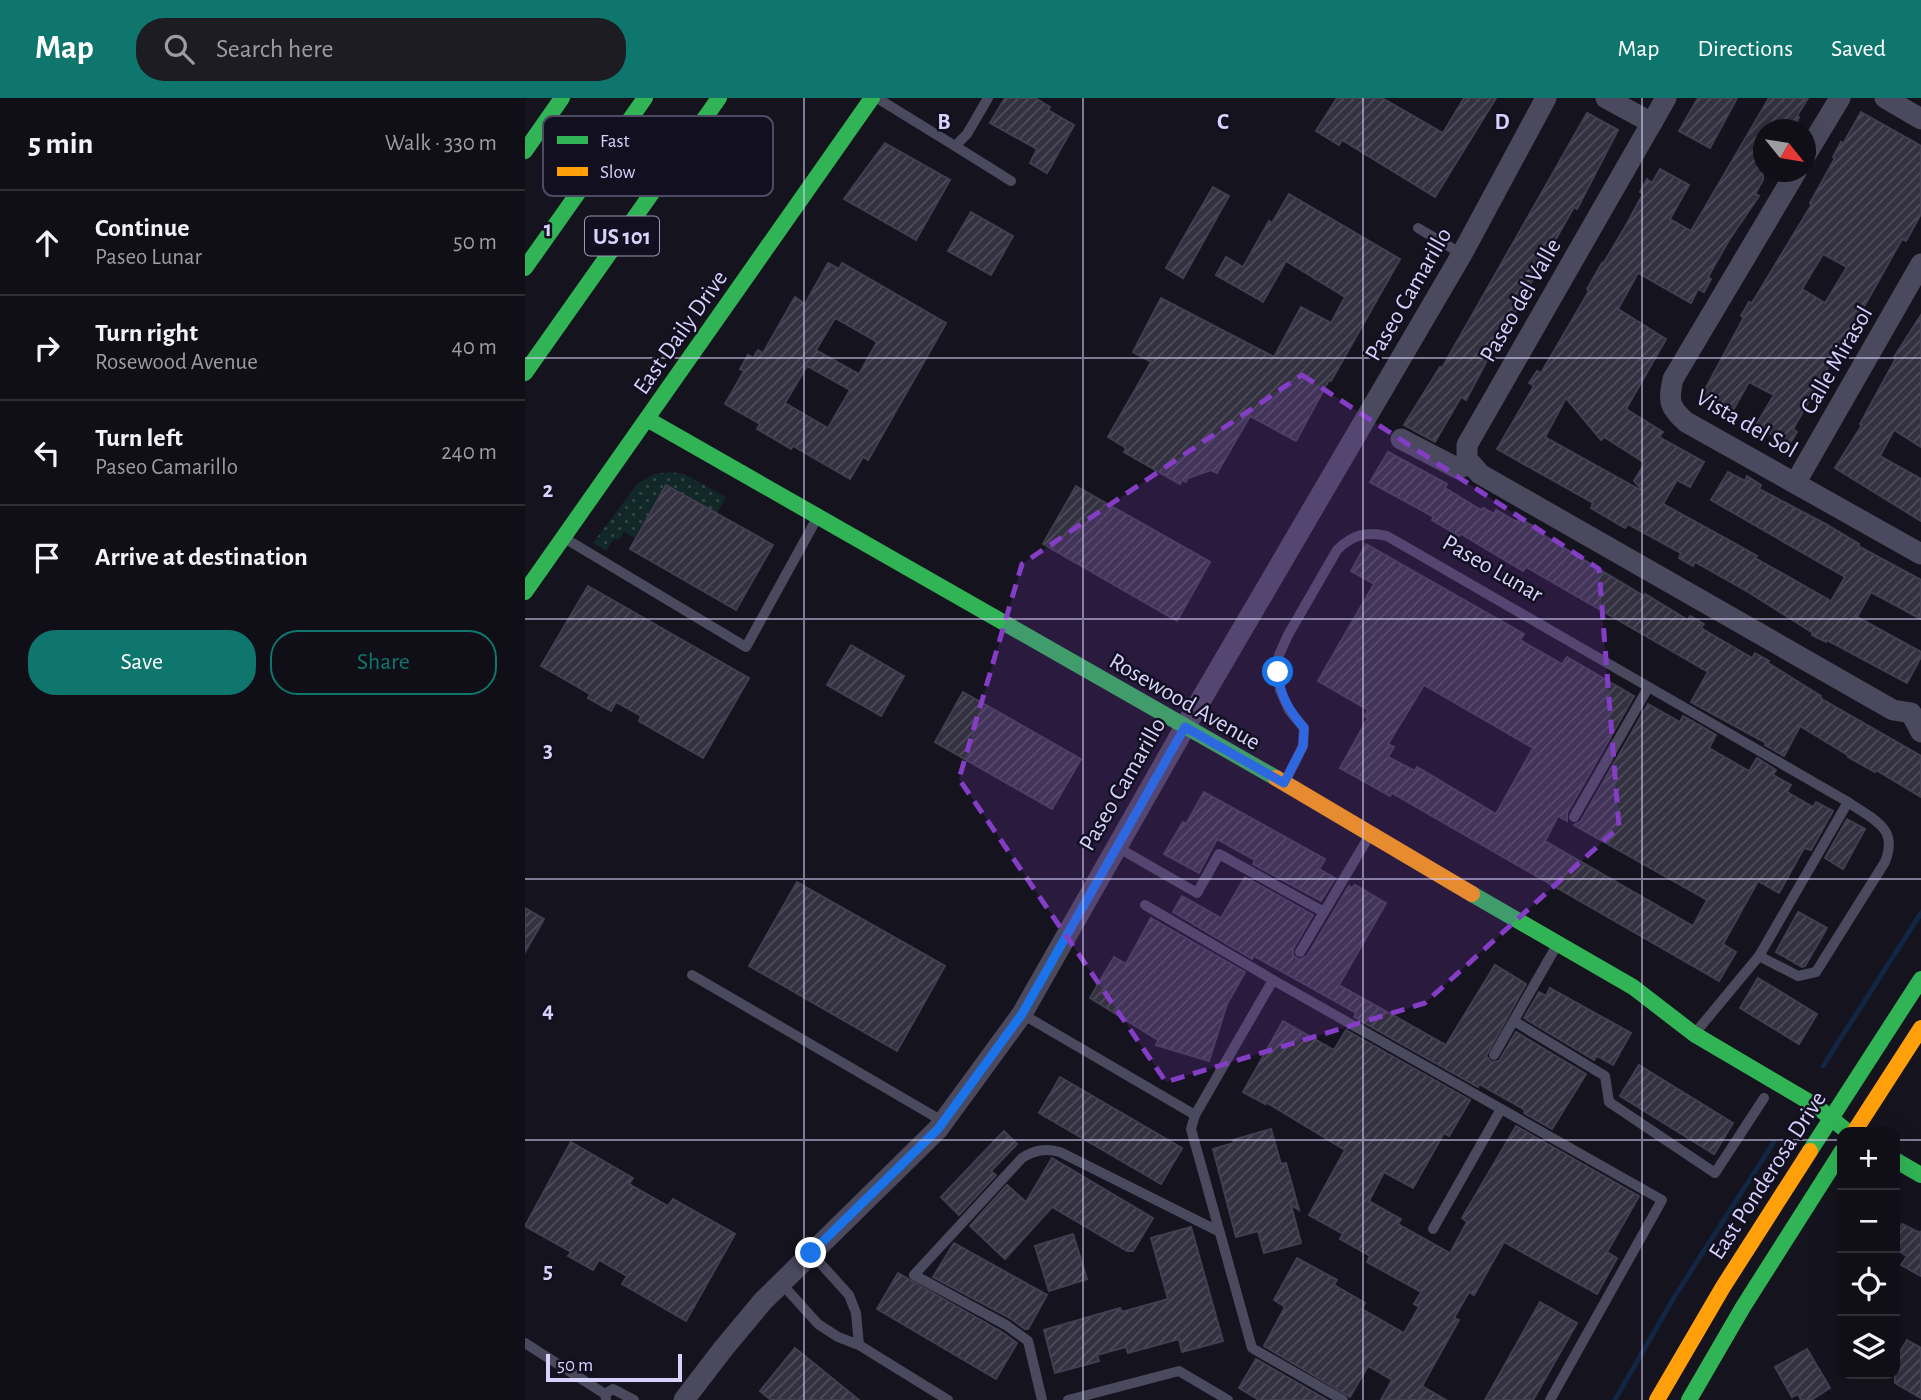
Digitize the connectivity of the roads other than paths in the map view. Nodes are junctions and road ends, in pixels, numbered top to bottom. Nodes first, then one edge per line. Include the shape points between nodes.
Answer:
1 (562, 98) edge
2 (645, 98) edge
3 (719, 98) edge
4 (874, 98) edge
5 (988, 98) edge
6 (1546, 98) edge
7 (1606, 98) edge
8 (1840, 98) edge
9 (1885, 98) edge
10 (1658, 106) edge
11 (549, 116) edge
12 (632, 116) edge
13 (706, 116) edge
14 (1921, 118) edge
15 (543, 125) edge
16 (1816, 138) edge
17 (955, 146) junction
18 (525, 151) edge
19 (1011, 181) dead end
20 (1790, 182) edge
21 (576, 196) edge
22 (650, 196) edge
23 (1418, 228) dead end
24 (1462, 254) junction
25 (1921, 264) edge
26 (525, 268) edge
27 (525, 373) edge
28 (647, 419) junction
29 (1401, 439) dead end
30 (1470, 465) junction
31 (1796, 482) junction
32 (817, 517) junction
33 (564, 538) junction
34 (1921, 554) edge
35 (525, 592) edge
36 (1649, 688) junction
37 (1916, 710) edge
38 (1185, 727) junction
39 (1921, 732) edge
40 (1284, 783) junction
41 (1848, 802) junction
42 (1574, 817) dead end
43 (1370, 835) junction
44 (1117, 847) junction
45 (1145, 905) dead end
46 (1324, 912) junction
47 (1558, 943) junction
48 (1300, 952) dead end
49 (1759, 956) junction
50 (692, 975) dead end
51 (1921, 978) edge
52 (1273, 980) junction
53 (1022, 1014) junction
54 (1514, 1021) junction
55 (1921, 1028) edge
56 (1694, 1034) junction
57 (1494, 1055) dead end
58 (1725, 1073) dead end
59 (1759, 1095) joint
60 (1779, 1107) dead end
61 (1501, 1109) junction
62 (1195, 1115) junction
63 (944, 1122) junction
64 (1805, 1122) dead end
65 (1827, 1125) junction
66 (1857, 1127) edge
67 (1837, 1128) edge
68 (1837, 1131) edge
69 (1837, 1159) edge
70 (1900, 1163) edge
71 (1921, 1175) edge
72 (1433, 1229) dead end
73 (1218, 1231) junction
74 (811, 1253) junction
75 (781, 1283) junction
76 (525, 1343) edge
77 (859, 1345) junction
78 (605, 1397) edge
79 (634, 1400) edge
80 (684, 1400) edge
81 (948, 1400) edge
82 (1042, 1400) edge
83 (1068, 1400) edge
84 (1228, 1400) edge
85 (1343, 1400) edge
86 (1550, 1400) edge
87 (1657, 1400) edge
88 (1689, 1400) edge

1 - 11 main road
2 - 12 main road, US 101
3 - 13 main road, US 101
4 - 17 lane
4 - 28 main road, East Daily Drive
5 - 17 lane
6 - 24 street, Paseo Camarillo
7 - 10 street
8 - 16 street
9 - 14 street
10 - 30 street, Paseo del Valle via 1467,446
15 - 18 main road
17 - 19 lane
20 - 31 street, Vista del Sol via 1673,379 1670,403 1686,422
21 - 26 main road, US 101
22 - 27 main road, US 101
23 - 24 lane
24 - 38 street, Paseo Camarillo
25 - 31 street, Calle Mirasol
28 - 32 main road, Rosewood Avenue
28 - 33 main road, East Daily Drive
29 - 30 street via 1457,468
30 - 37 street via 1882,704 1893,710
31 - 34 street, Vista del Sol
32 - 33 lane via 746,647
32 - 38 main road, Rosewood Avenue
33 - 35 main road, East Daily Drive
36 - 40 lane, Paseo Lunar via 1387,536 1357,535 1337,550 1279,654 1280,690 1304,728 1303,746
36 - 41 lane, Paseo Lunar
36 - 42 lane
37 - 39 street
38 - 40 main road, Rosewood Avenue
38 - 44 street, Paseo Camarillo
40 - 43 main road, Rosewood Avenue
41 - 49 lane
41 - 49 lane, Paseo Lunar via 1889,834 1885,862 1816,972 1798,976
43 - 46 lane
43 - 47 main road, Rosewood Avenue
44 - 46 lane via 1197,893 1219,854
44 - 53 street, Paseo Camarillo
45 - 52 lane
46 - 48 lane
47 - 54 lane
47 - 56 main road, Rosewood Avenue via 1633,987
49 - 56 lane
50 - 63 lane
51 - 65 main road, East Ponderosa Drive
52 - 61 lane
52 - 62 lane
53 - 62 lane
53 - 63 street, Paseo Camarillo
54 - 57 lane
54 - 59 lane via 1605,1076 1609,1102 1716,1173
55 - 66 main road, East Ponderosa Drive
56 - 58 main road, Rosewood Avenue
56 - 65 main road, Rosewood Avenue via 1816,1106
59 - 60 main road
61 - 72 lane
61 - 86 lane via 1662,1200
62 - 73 lane via 1191,1129
63 - 74 street, Paseo Camarillo
64 - 65 main road, Rosewood Avenue
65 - 67 main road, Rosewood Avenue
65 - 68 main road, Rosewood Avenue
65 - 87 main road, East Ponderosa Drive
69 - 88 main road, East Ponderosa Drive
70 - 71 main road
73 - 82 lane via 1060,1152 1035,1150 1022,1158 914,1275 1028,1341
73 - 85 lane via 1252,1348
74 - 75 street, Paseo Camarillo
74 - 77 lane via 849,1295 856,1312
75 - 77 lane via 818,1324
75 - 80 street, Paseo Camarillo
76 - 78 lane
77 - 81 lane
78 - 79 lane via 613,1389
83 - 84 lane via 1179,1371

